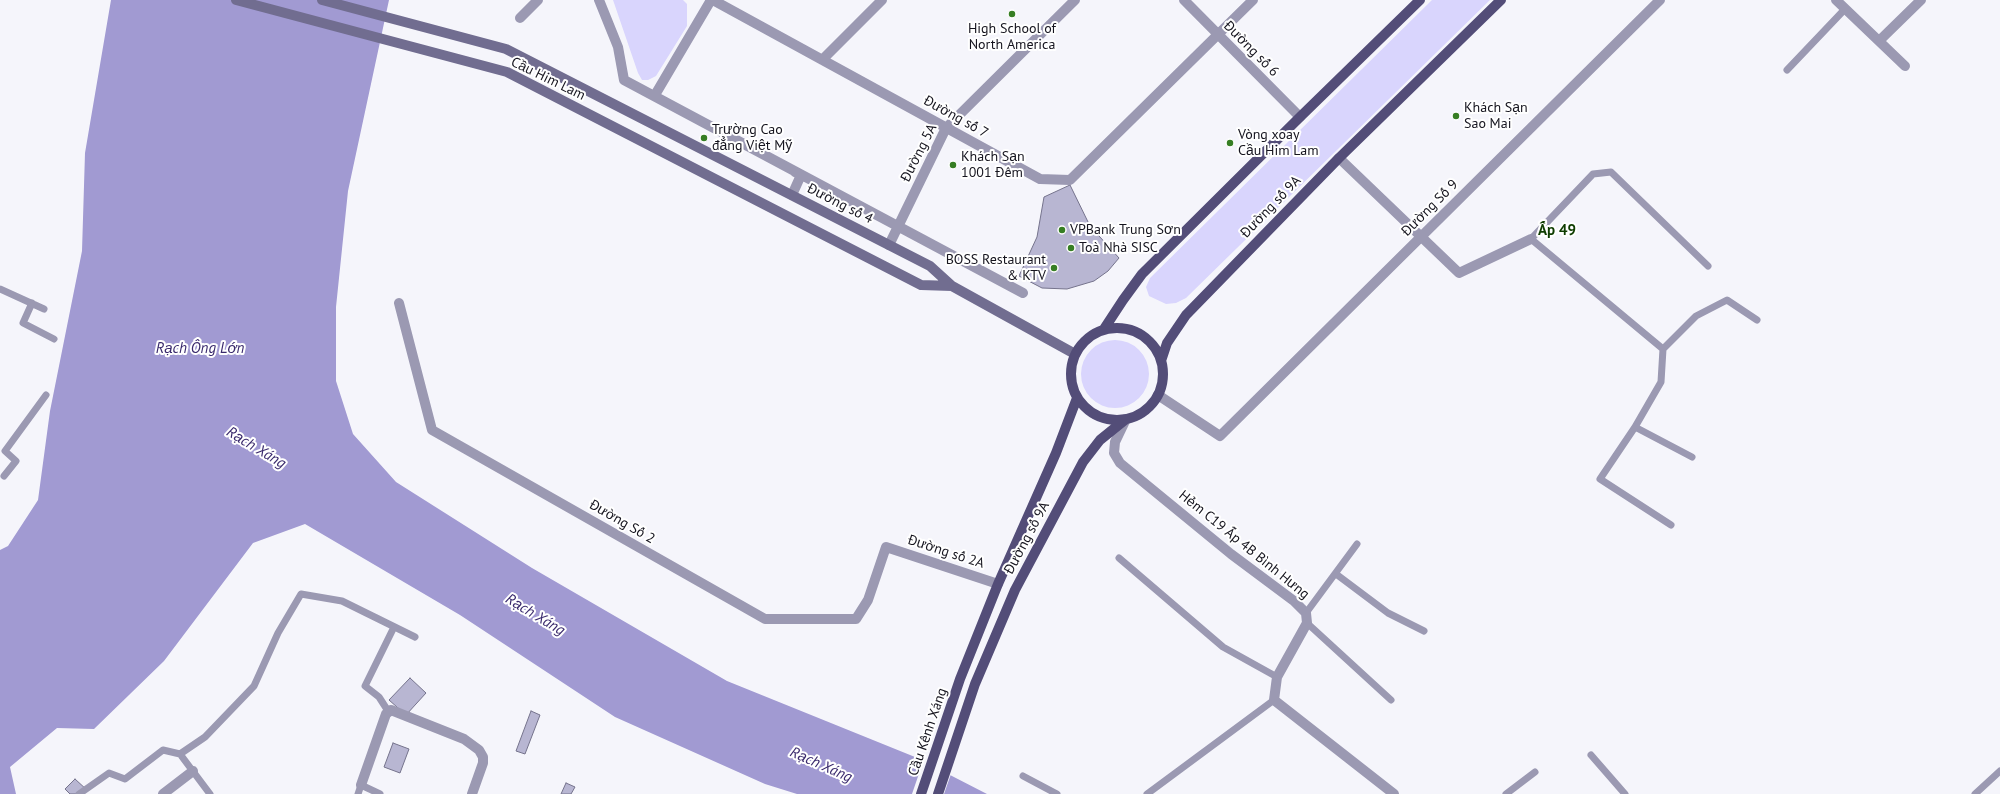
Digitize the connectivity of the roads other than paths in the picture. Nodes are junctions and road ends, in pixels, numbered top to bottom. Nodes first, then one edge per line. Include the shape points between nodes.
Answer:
1 (236, 0) edge
2 (322, 0) edge
3 (538, 0) edge
4 (599, 0) edge
5 (712, 0) edge
6 (882, 0) edge
7 (1075, 0) edge
8 (1184, 0) edge
9 (1253, 0) edge
10 (1420, 0) edge
11 (1501, 0) edge
12 (1660, 0) edge
13 (1836, 0) edge
14 (1921, 0) edge
15 (1845, 9) junction
16 (520, 18) dead end
17 (1218, 35) junction
18 (1878, 41) junction
19 (822, 60) junction
20 (1905, 66) dead end
21 (1787, 70) dead end
22 (658, 97) junction
23 (1300, 117) junction
24 (946, 128) junction
25 (1339, 158) junction
26 (792, 195) junction
27 (784, 215) joint
28 (899, 226) junction
29 (1421, 237) junction
30 (1531, 239) junction
31 (889, 245) junction
32 (1708, 266) dead end
33 (952, 286) junction
34 (0, 289) edge
35 (1023, 293) dead end
36 (32, 303) junction
37 (399, 303) dead end
38 (44, 309) dead end
39 (1757, 320) dead end
40 (1104, 329) junction
41 (54, 339) dead end
42 (1663, 349) junction
43 (1075, 354) junction
44 (1161, 361) junction
45 (46, 395) dead end
46 (1158, 395) junction
47 (1077, 398) junction
48 (1126, 419) junction
49 (1635, 427) junction
50 (2, 449) edge
51 (1692, 457) dead end
52 (4, 476) dead end
53 (1671, 525) dead end
54 (1357, 544) dead end
55 (886, 547) joint
56 (1119, 558) dead end
57 (1336, 574) junction
58 (998, 584) junction
59 (1306, 618) junction
60 (394, 627) junction
61 (1424, 631) dead end
62 (415, 637) dead end
63 (1277, 677) junction
64 (960, 679) joint
65 (975, 684) joint
66 (1274, 700) junction
67 (1391, 700) dead end
68 (388, 711) junction
69 (180, 754) junction
70 (1591, 755) dead end
71 (193, 771) junction
72 (2000, 771) edge
73 (1534, 772) dead end
74 (1023, 776) dead end
75 (360, 789) edge
76 (79, 794) edge
77 (163, 794) edge
78 (210, 794) edge
79 (380, 794) edge
80 (472, 794) edge
81 (922, 794) edge
82 (938, 794) edge
83 (1058, 794) edge
84 (1147, 794) edge
85 (1394, 794) edge
86 (1506, 794) edge
87 (1625, 794) edge
88 (1975, 794) edge

1 - 27 main road, Cầu Him Lam via 507,72
2 - 26 main road, Cầu Him Lam via 506,48
3 - 16 street
4 - 22 street via 618,47 624,80
5 - 19 street, Đường số 7
5 - 22 street
6 - 19 street
7 - 24 street, Đường 5A
8 - 17 street, Đường số 6
9 - 17 street, Đường số 7
10 - 23 main road
11 - 25 main road, Đường số 9A
12 - 29 street, Đường Số 9
13 - 15 street
14 - 18 street
15 - 18 street
15 - 21 lane
17 - 23 street, Đường số 6
17 - 24 street, Đường số 7 via 1070,180 1040,179
18 - 20 street
19 - 24 street, Đường số 7
22 - 26 street, Đường số 4 via 801,175
22 - 28 street
23 - 40 main road via 1142,274
24 - 28 street, Đường 5A
25 - 29 street
25 - 44 main road, Đường số 9A via 1186,315 1167,343
26 - 31 main road, Đường số 4
27 - 33 main road, Đường số 4 via 921,285
28 - 31 street, Đường 5A
28 - 35 street
29 - 30 street via 1459,273
29 - 46 street, Đường Số 9 via 1220,436
30 - 32 lane via 1594,174 1611,172
30 - 42 lane
31 - 33 main road, Đường số 4 via 930,266
33 - 43 main road, Đường số 4
34 - 36 lane
36 - 38 lane
36 - 41 lane via 23,323
37 - 55 street, Đường Số 2 via 432,430 765,619 856,619 868,600
39 - 42 lane via 1727,300 1696,316
40 - 43 main road via 1084,341
40 - 44 main road via 1132,330 1155,348
42 - 49 lane via 1661,382
43 - 47 main road via 1070,369
44 - 46 main road via 1163,372
45 - 50 lane
46 - 48 main road via 1139,415
47 - 48 main road via 1086,409 1098,416 1112,420
47 - 58 main road, Đường số 9A
48 - 59 street, Hẻm C19 Ấp 4B Bình Hưng via 1115,442 1114,453 1120,463 1231,554 1294,601
48 - 65 main road, Đường số 9A via 1100,440 1083,462 1015,590
49 - 51 lane
49 - 53 lane via 1600,479
50 - 52 lane via 16,461
54 - 57 lane
55 - 58 street, Đường số 2A
56 - 63 lane via 1223,647
57 - 59 lane
57 - 61 lane via 1388,613
58 - 64 main road, Đường số 9A
59 - 63 street, Hẻm C19 Ấp 4B Bình Hưng
59 - 67 lane
60 - 62 lane
60 - 68 lane via 365,686 379,697
60 - 69 lane via 342,601 301,594 278,633 254,686 205,737
63 - 66 street, Hẻm C19 Ấp 4B Bình Hưng
64 - 81 main road, Cầu Kênh Xáng
65 - 82 main road, Cầu Kênh Xáng
66 - 84 lane
66 - 85 street
68 - 75 street
68 - 80 street via 464,739 479,750 483,762
69 - 71 lane
69 - 76 lane via 163,750 125,779 109,774
70 - 87 lane
71 - 77 street
71 - 78 lane
72 - 88 lane
73 - 86 lane
74 - 83 lane
75 - 79 lane

